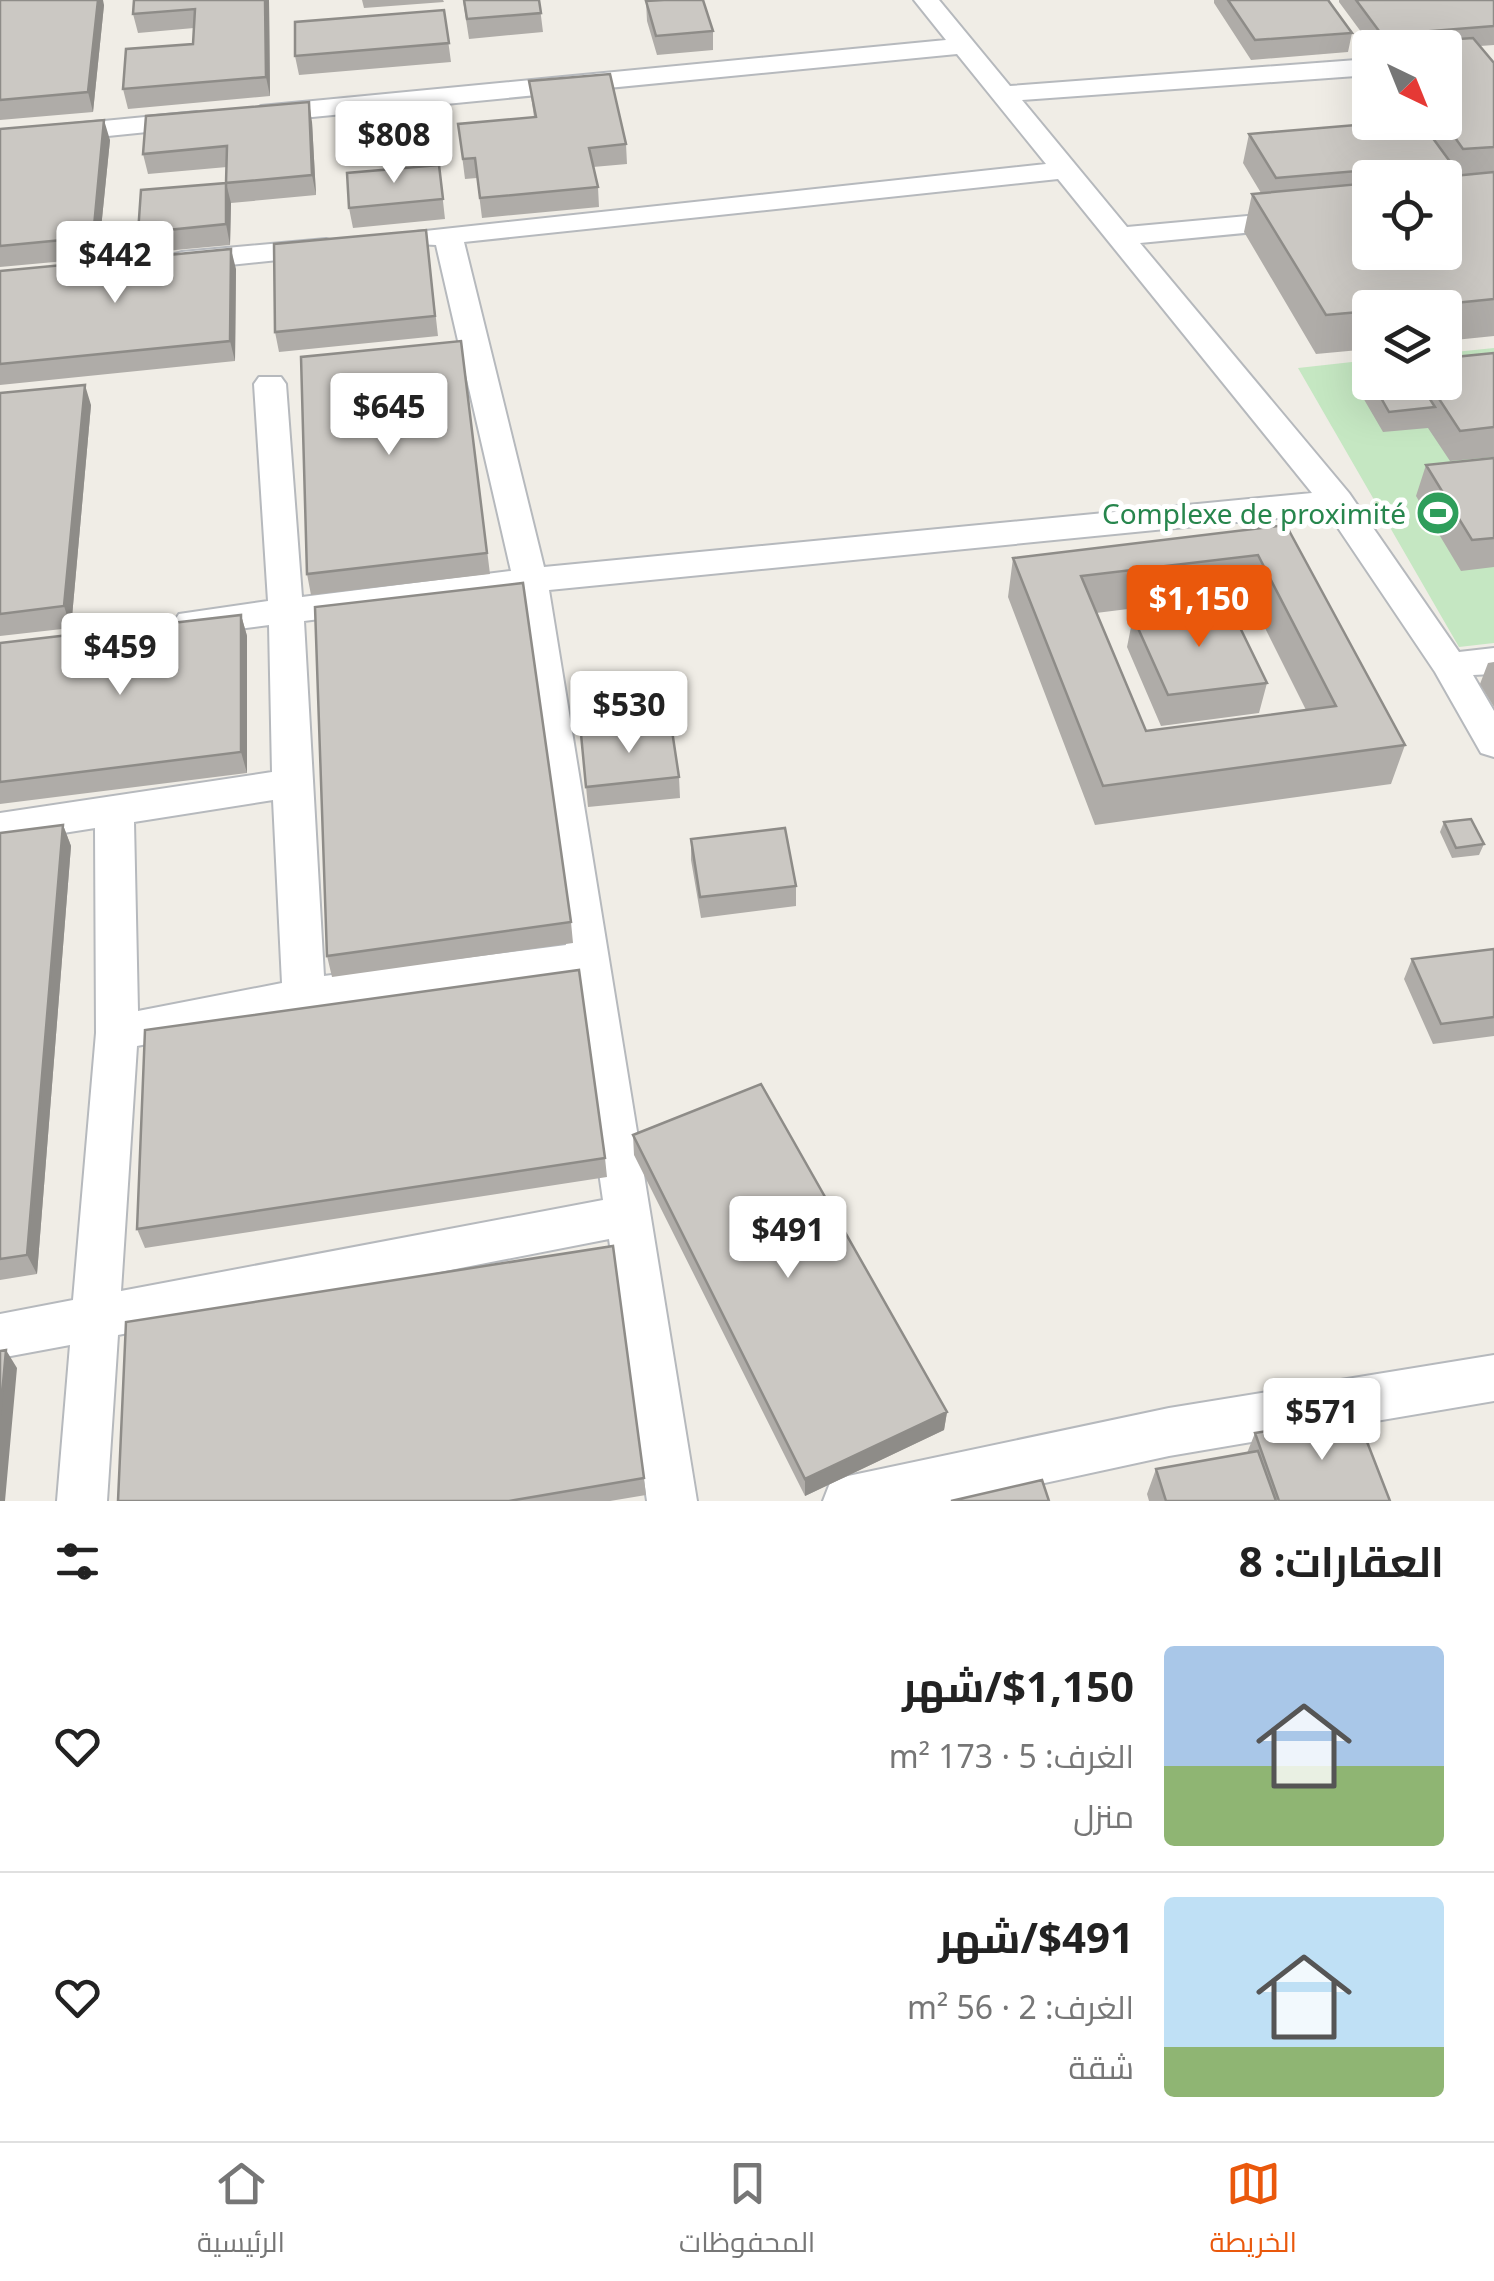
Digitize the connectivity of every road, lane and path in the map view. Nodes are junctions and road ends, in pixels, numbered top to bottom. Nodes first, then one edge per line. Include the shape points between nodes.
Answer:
1 (926, 0) edge
2 (963, 46) junction
3 (1352, 69) edge
4 (1000, 94) junction
5 (0, 139) edge
6 (1062, 170) junction
7 (1352, 216) edge
8 (448, 236) junction
9 (1121, 236) junction
10 (390, 242) edge
11 (351, 245) edge
12 (156, 263) edge
13 (270, 384) dead end
14 (1338, 500) junction
15 (530, 580) junction
16 (286, 610) junction
17 (152, 629) edge
18 (1494, 661) edge
19 (1449, 666) junction
20 (1494, 743) edge
21 (291, 784) junction
22 (114, 812) junction
23 (0, 828) edge
24 (589, 959) junction
25 (304, 996) junction
26 (117, 1033) junction
27 (629, 1214) junction
28 (95, 1318) junction
29 (0, 1336) edge
30 (1494, 1378) edge
31 (82, 1501) edge
32 (672, 1501) edge
33 (848, 1501) edge

1 - 2 street
2 - 4 street
2 - 5 street
3 - 4 street
4 - 6 street
6 - 8 street
6 - 9 street
7 - 9 street
8 - 10 street
8 - 15 street
9 - 14 street
11 - 12 street
13 - 16 street
14 - 15 street
14 - 19 street
15 - 16 street
15 - 24 street
16 - 17 street
16 - 21 street
18 - 19 street
19 - 20 street
21 - 22 street
21 - 25 street
22 - 23 street
22 - 26 street
24 - 25 street
24 - 27 street
25 - 26 street
26 - 28 street
27 - 28 street
27 - 32 street
28 - 29 street
28 - 31 street
30 - 33 street via 1169,1432

